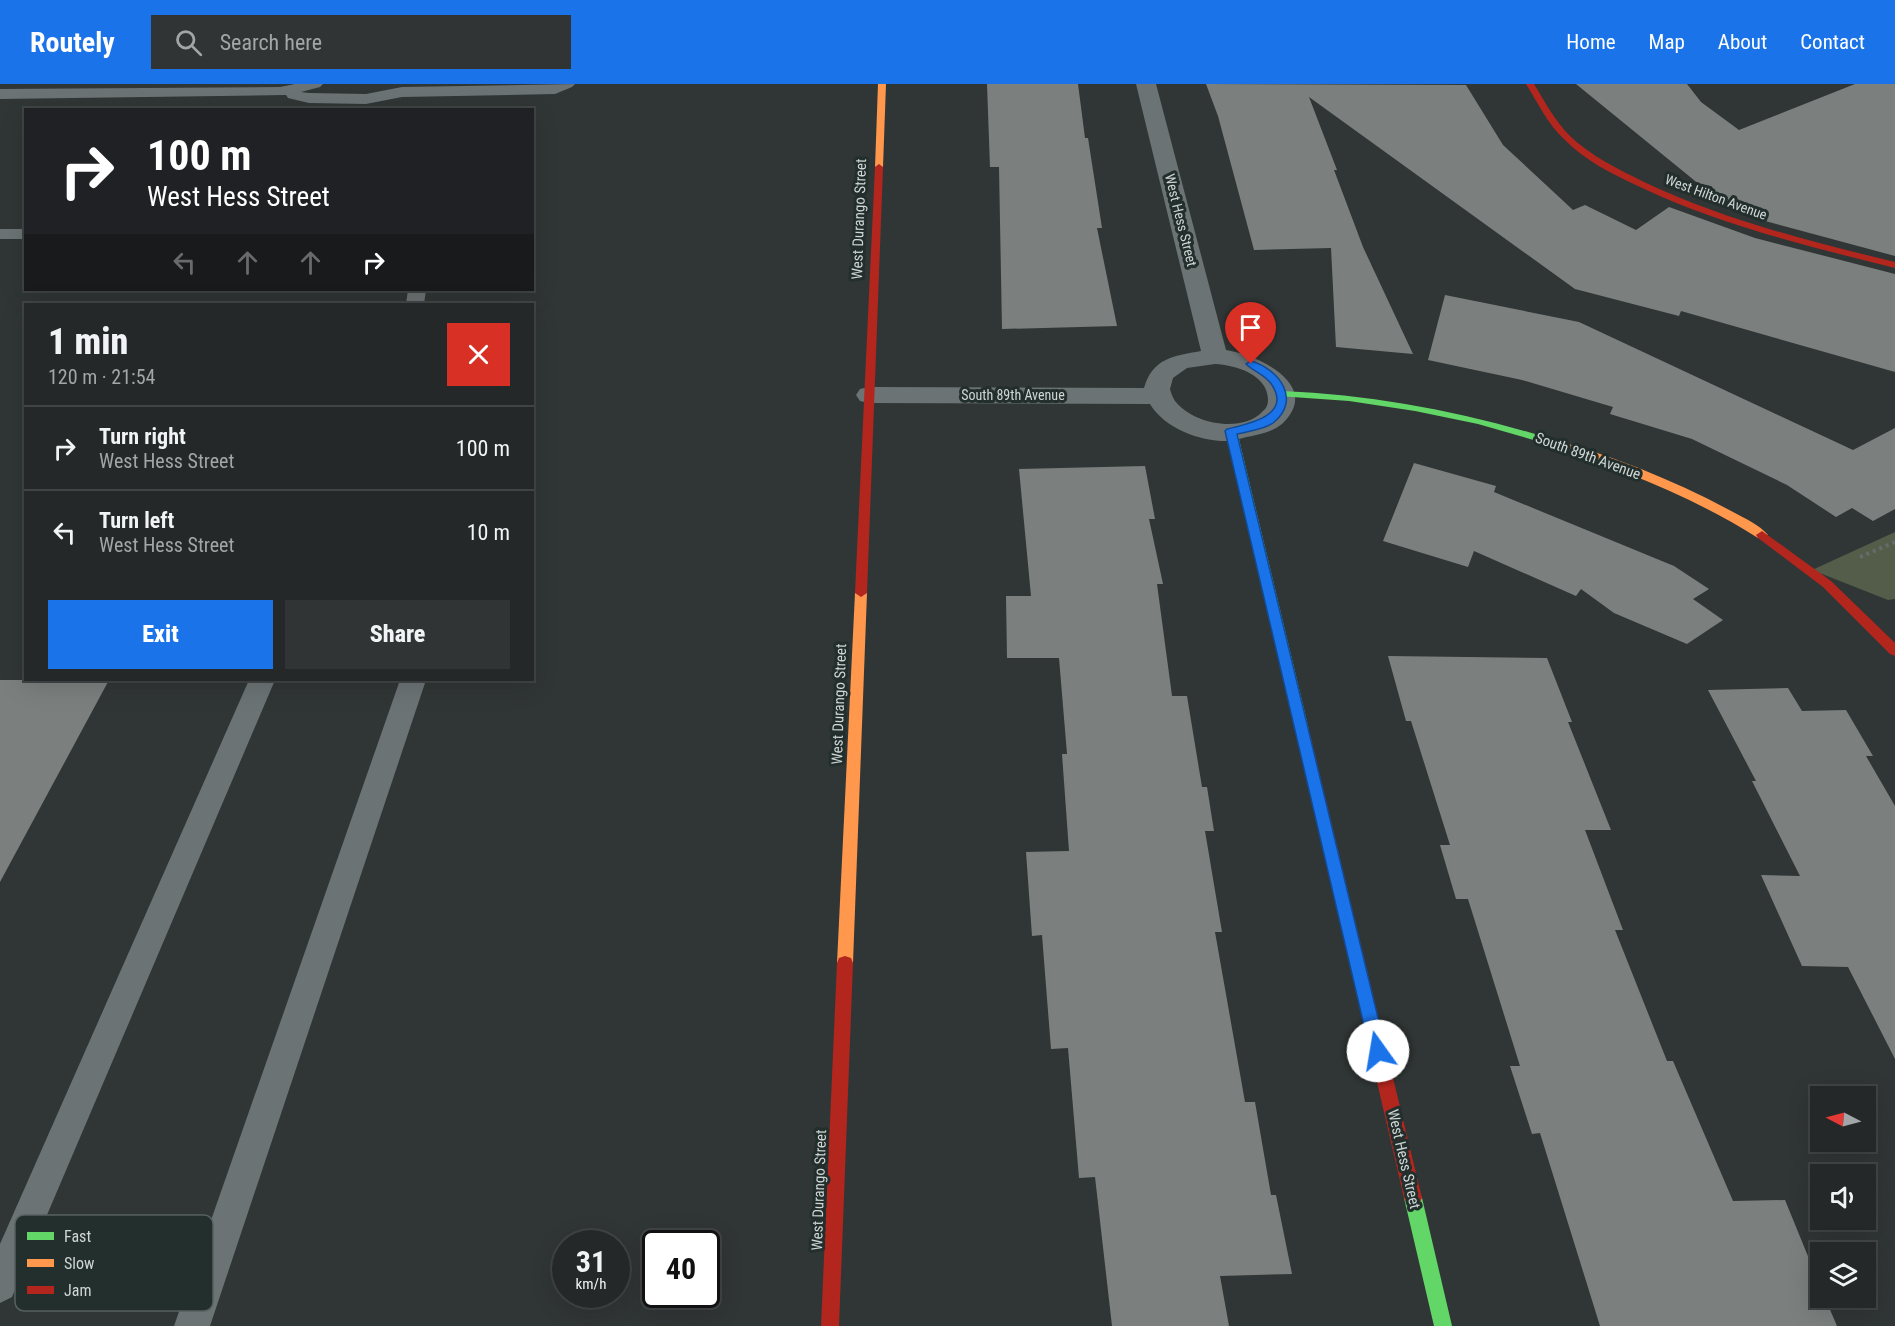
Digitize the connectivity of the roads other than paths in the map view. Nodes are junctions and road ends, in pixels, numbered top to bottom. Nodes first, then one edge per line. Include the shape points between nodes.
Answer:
1 (315, 84) edge
2 (349, 84) edge
3 (567, 84) edge
4 (882, 84) edge
5 (1146, 84) edge
6 (1530, 84) edge
7 (280, 92) junction
8 (402, 92) junction
9 (0, 94) edge
10 (0, 234) edge
11 (24, 234) edge
12 (1895, 265) edge
13 (1215, 356) junction
14 (1282, 394) junction
15 (868, 395) junction
16 (1157, 396) junction
17 (1231, 431) junction
18 (1895, 651) edge
19 (262, 681) edge
20 (413, 681) edge
21 (30, 1215) edge
22 (15, 1250) edge
23 (213, 1265) edge
24 (0, 1285) edge
25 (197, 1311) edge
26 (192, 1326) edge
27 (830, 1326) edge
28 (1443, 1326) edge

1 - 7 lane
2 - 8 lane via 379,84
3 - 8 lane via 555,88
4 - 15 street, West Durango Street
5 - 13 street, West Hess Street
6 - 12 street, West Hilton Avenue via 1560,130 1595,159 1647,189 1769,234
7 - 8 lane via 309,98 366,99
7 - 9 lane
10 - 11 lane
13 - 14 street via 1234,358 1258,368 1276,382
13 - 16 street via 1177,362 1160,377
14 - 17 street via 1282,403 1270,419 1253,428
14 - 18 street, South 89th Avenue via 1368,397 1434,410 1527,434 1673,488 1748,526 1812,570 1860,612
15 - 16 street, South 89th Avenue
15 - 27 street, West Durango Street
16 - 17 street via 1175,417 1211,430
17 - 28 street, West Hess Street
19 - 21 lane
20 - 23 lane
22 - 24 lane
25 - 26 lane

